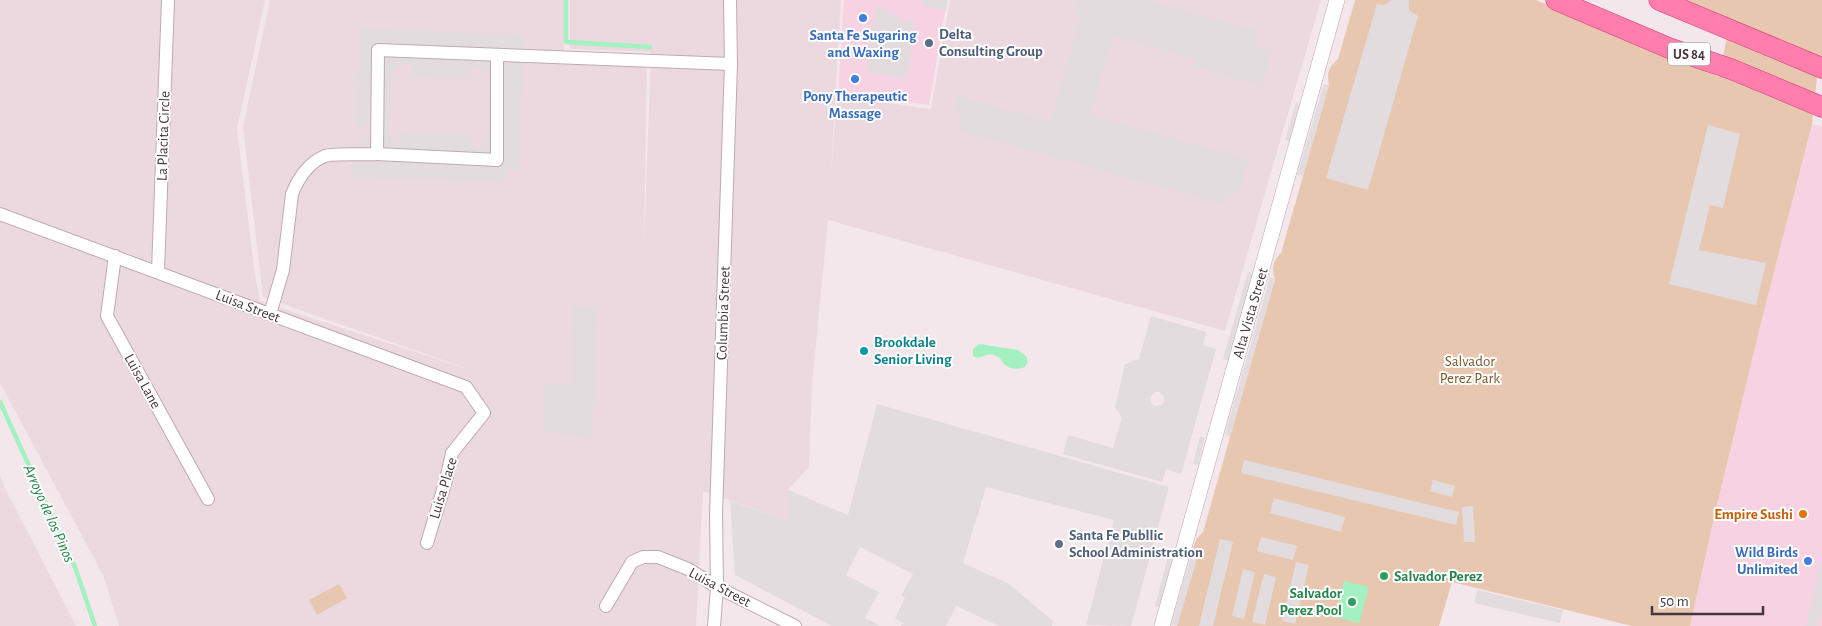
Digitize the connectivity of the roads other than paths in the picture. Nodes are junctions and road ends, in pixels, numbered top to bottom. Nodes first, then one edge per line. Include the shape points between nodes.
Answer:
1 (168, 0) edge
2 (730, 0) edge
3 (1337, 0) edge
4 (1556, 0) edge
5 (1659, 0) edge
6 (497, 55) junction
7 (731, 64) junction
8 (1822, 68) edge
9 (1822, 107) edge
10 (377, 154) junction
11 (0, 214) edge
12 (115, 256) junction
13 (158, 272) junction
14 (270, 314) junction
15 (484, 412) joint
16 (208, 499) dead end
17 (427, 543) dead end
18 (717, 587) junction
19 (606, 606) dead end
20 (714, 626) edge
21 (794, 626) edge
22 (1162, 626) edge

1 - 13 street, La Placita Circle
2 - 7 street, Columbia Street
3 - 22 street, Alta Vista Street
4 - 9 highway, US 84
5 - 8 highway, US 84
6 - 7 street
6 - 10 street via 378,50
6 - 10 street via 496,160
7 - 18 street, Columbia Street
10 - 14 street via 326,156 312,164 296,184 283,270
11 - 12 street, Luisa Street
12 - 13 street, Luisa Street
12 - 16 street, Luisa Lane via 107,316
13 - 14 street, Luisa Street
14 - 15 street, Luisa Street via 466,386
15 - 17 street, Luisa Place via 452,453
18 - 19 street, Luisa Street via 668,560 643,557 632,562
18 - 20 street, Columbia Street
18 - 21 street, Luisa Street

